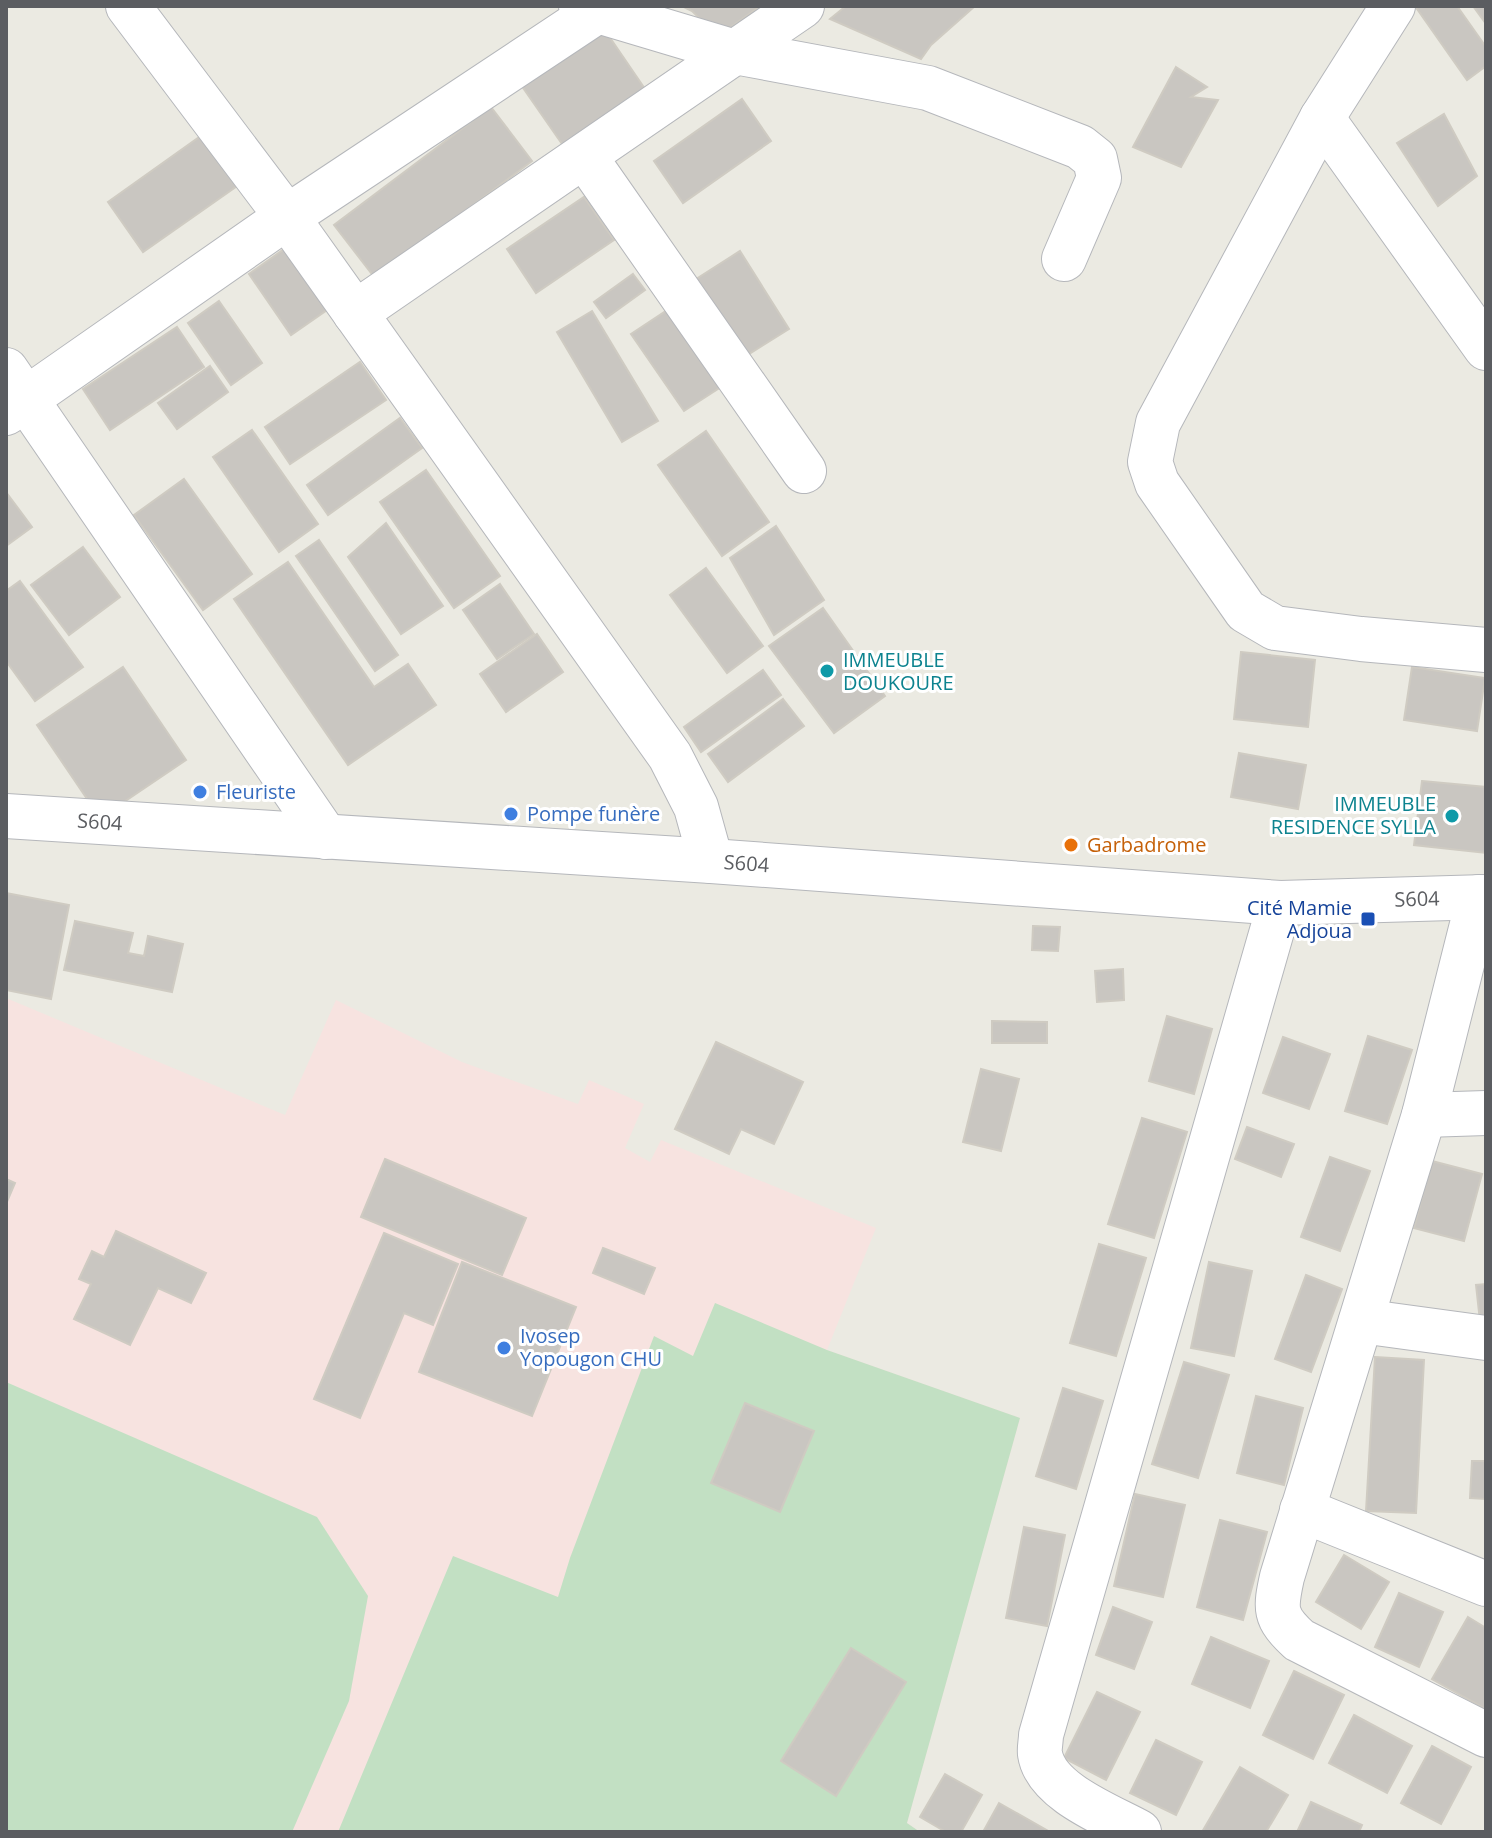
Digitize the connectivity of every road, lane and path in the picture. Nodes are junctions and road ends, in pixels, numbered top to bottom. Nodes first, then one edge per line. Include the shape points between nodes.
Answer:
1 (128, 6) edge
2 (802, 6) edge
3 (1393, 6) edge
4 (595, 8) edge
5 (735, 52) junction
6 (1322, 118) junction
7 (585, 157) junction
8 (287, 217) junction
9 (1064, 259) dead end
10 (355, 313) junction
11 (1486, 348) edge
12 (13, 393) edge
13 (804, 471) dead end
14 (1486, 650) edge
15 (6, 816) edge
16 (326, 837) junction
17 (711, 861) junction
18 (1482, 897) edge
19 (1280, 903) junction
20 (1486, 1113) edge
21 (1424, 1115) junction
22 (1361, 1321) junction
23 (1486, 1338) edge
24 (1302, 1510) junction
25 (1486, 1584) edge
26 (1486, 1735) edge
27 (1139, 1832) edge

1 - 8 street
2 - 5 street
3 - 6 street
4 - 5 street
4 - 8 street
5 - 7 street
5 - 9 street via 928,88 1080,147 1095,159 1099,178
6 - 11 street
6 - 14 street via 1158,423 1150,462 1157,483 1246,611 1275,628
7 - 10 street
7 - 13 street
8 - 10 street
8 - 12 street
10 - 17 street via 670,756 696,807
12 - 16 street
15 - 16 street, S604
16 - 17 street, S604
17 - 19 street, S604
18 - 19 street, S604
18 - 21 street
19 - 27 street via 1041,1735 1040,1755 1058,1787
20 - 21 street
21 - 22 street
22 - 23 street
22 - 24 street
24 - 25 street
24 - 26 street via 1277,1600 1276,1612 1286,1628 1299,1640

